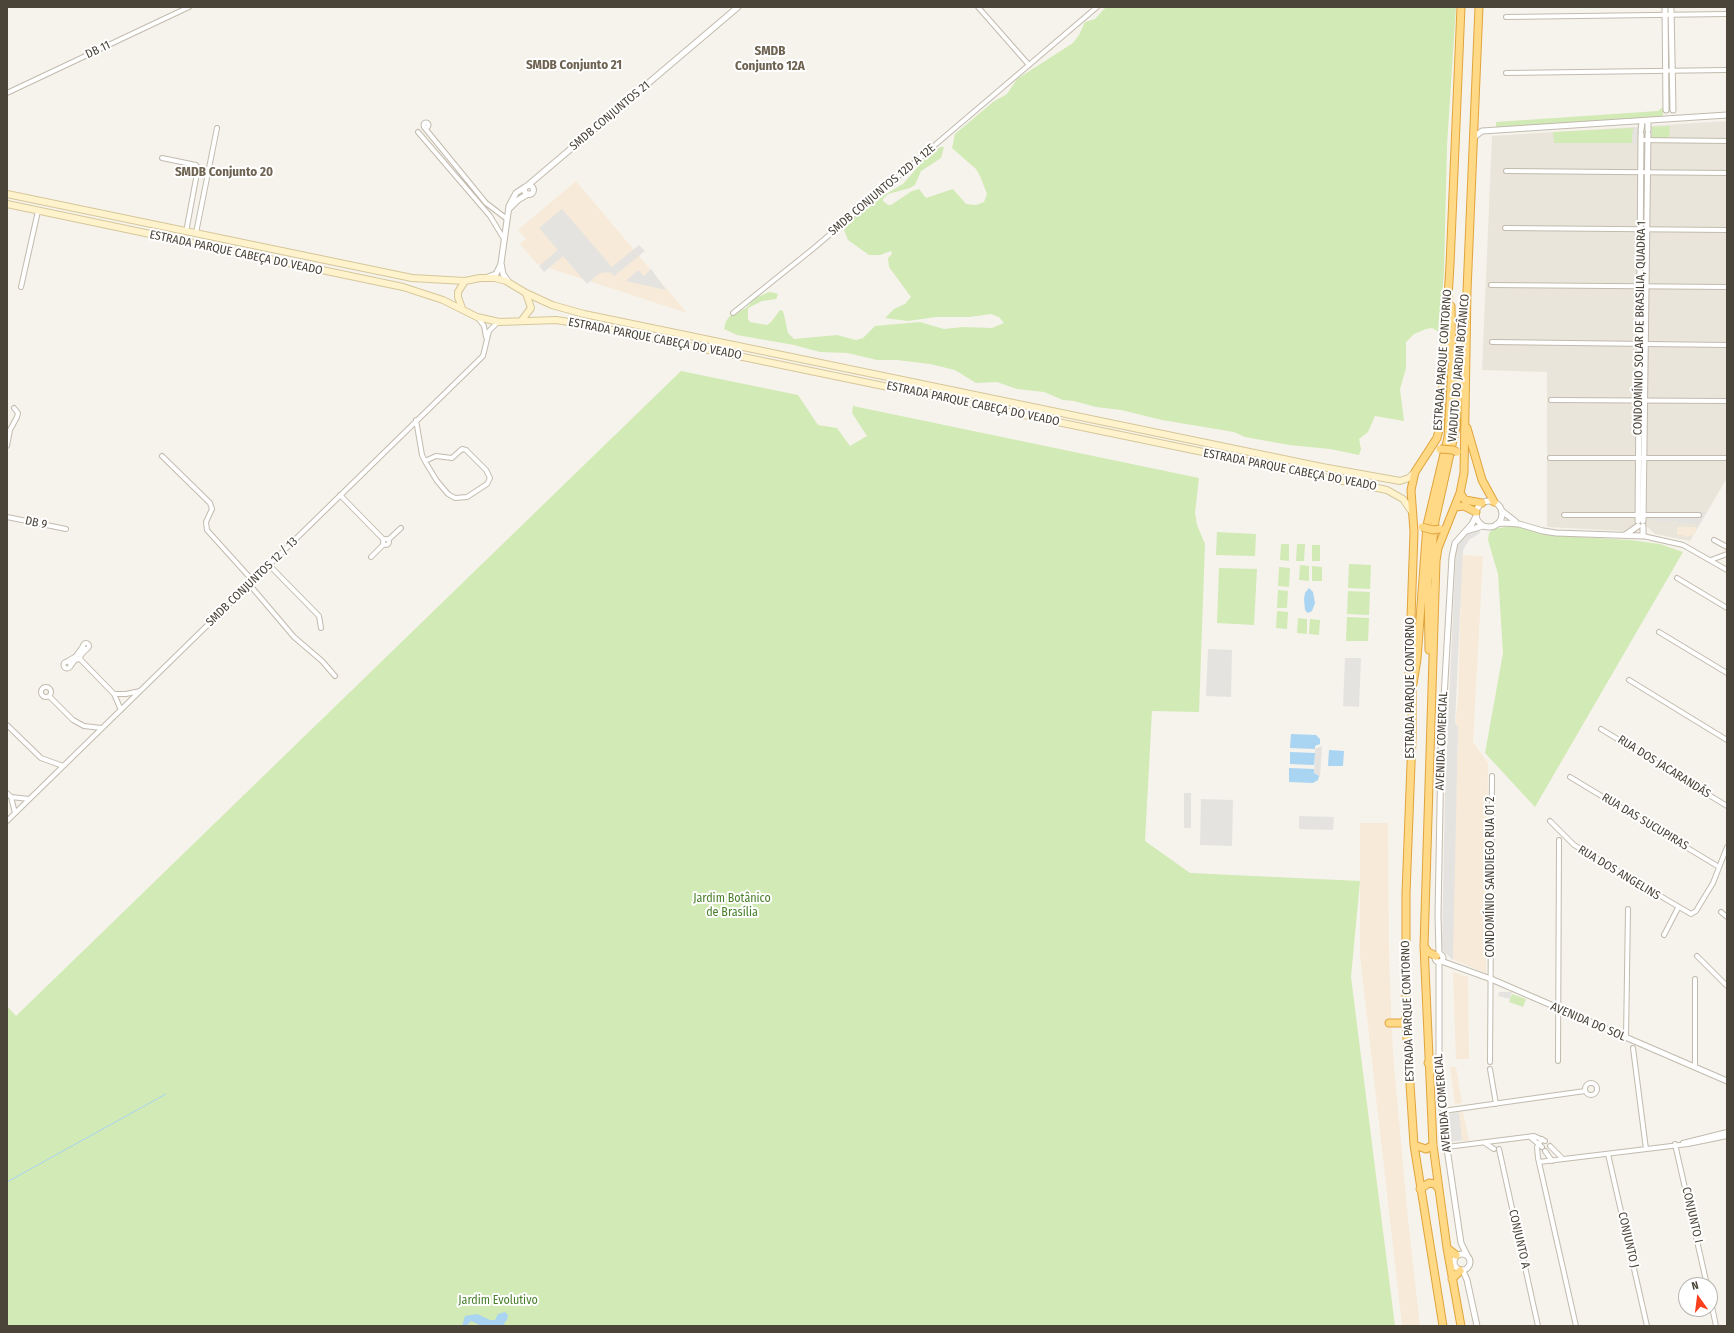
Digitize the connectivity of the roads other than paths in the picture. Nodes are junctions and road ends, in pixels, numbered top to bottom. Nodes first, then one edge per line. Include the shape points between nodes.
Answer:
1 (189, 7) edge
2 (738, 7) edge
3 (978, 7) edge
4 (1097, 7) edge
5 (1461, 7) edge
6 (1479, 7) edge
7 (1665, 7) edge
8 (1671, 7) edge
9 (1671, 14) junction
10 (1727, 14) edge
11 (1665, 15) junction
12 (1506, 17) dead end
13 (1029, 65) junction
14 (1666, 70) junction
15 (1672, 70) junction
16 (1727, 70) edge
17 (1506, 73) dead end
18 (7, 93) edge
19 (1666, 113) junction
20 (1673, 113) junction
21 (1727, 115) edge
22 (1648, 121) junction
23 (1642, 122) junction
24 (1474, 125) junction
25 (217, 128) dead end
26 (1482, 131) junction
27 (418, 132) dead end
28 (429, 133) junction
29 (1641, 133) junction
30 (1648, 133) junction
31 (1474, 138) junction
32 (1727, 141) edge
33 (162, 158) dead end
34 (1506, 171) dead end
35 (1641, 172) junction
36 (1647, 172) junction
37 (541, 173) junction
38 (1727, 173) edge
39 (526, 187) junction
40 (533, 188) junction
41 (7, 194) edge
42 (528, 194) junction
43 (7, 204) edge
44 (38, 211) junction
45 (508, 212) junction
46 (507, 219) junction
47 (1504, 228) dead end
48 (1640, 230) junction
49 (1646, 230) junction
50 (1727, 230) edge
51 (186, 232) junction
52 (196, 233) junction
53 (504, 239) junction
54 (501, 264) junction
55 (488, 277) junction
56 (1468, 277) junction
57 (465, 281) junction
58 (1449, 283) junction
59 (510, 284) junction
60 (1492, 285) dead end
61 (21, 287) dead end
62 (1643, 287) junction
63 (1727, 288) edge
64 (526, 293) junction
65 (462, 308) junction
66 (733, 313) dead end
67 (477, 317) junction
68 (522, 320) junction
69 (499, 322) junction
70 (487, 337) junction
71 (1492, 342) dead end
72 (1639, 344) junction
73 (1645, 344) junction
74 (1727, 344) edge
75 (1552, 400) dead end
76 (1642, 400) junction
77 (1727, 401) edge
78 (14, 408) dead end
79 (1464, 413) junction
80 (416, 420) junction
81 (1173, 436) junction
82 (1182, 438) junction
83 (7, 446) edge
84 (1171, 446) junction
85 (1180, 448) junction
86 (1428, 454) junction
87 (162, 456) dead end
88 (1550, 458) dead end
89 (1641, 458) junction
90 (1727, 458) edge
91 (425, 460) junction
92 (1464, 460) junction
93 (1415, 472) junction
94 (1460, 493) junction
95 (340, 495) junction
96 (1494, 502) junction
97 (1482, 503) junction
98 (1456, 506) junction
99 (1502, 511) junction
100 (1413, 513) junction
101 (1476, 514) junction
102 (1564, 515) dead end
103 (1699, 515) dead end
104 (7, 517) edge
105 (1450, 520) junction
106 (1640, 522) junction
107 (1497, 524) junction
108 (1519, 524) junction
109 (1483, 526) junction
110 (401, 528) dead end
111 (66, 529) dead end
112 (1465, 531) junction
113 (1625, 535) junction
114 (1643, 536) junction
115 (1714, 540) dead end
116 (386, 541) junction
117 (1727, 546) edge
118 (1727, 554) edge
119 (371, 557) dead end
120 (1711, 560) junction
121 (269, 565) junction
122 (1727, 570) edge
123 (1677, 578) dead end
124 (251, 582) junction
125 (1727, 608) edge
126 (321, 628) dead end
127 (1659, 632) dead end
128 (80, 659) junction
129 (1432, 672) junction
130 (1727, 673) edge
131 (335, 676) dead end
132 (1629, 680) dead end
133 (1412, 688) junction
134 (140, 691) junction
135 (114, 694) junction
136 (49, 696) dead end
137 (121, 710) junction
138 (7, 725) edge
139 (101, 728) junction
140 (1600, 728) dead end
141 (1727, 740) edge
142 (62, 766) junction
143 (1492, 776) dead end
144 (1570, 777) dead end
145 (7, 793) edge
146 (11, 797) junction
147 (29, 799) junction
148 (1727, 806) edge
149 (14, 813) junction
150 (7, 821) edge
151 (1550, 821) dead end
152 (1559, 840) dead end
153 (1727, 847) edge
154 (1719, 867) junction
155 (1678, 908) junction
156 (1628, 909) dead end
157 (1721, 912) dead end
158 (1727, 917) edge
159 (1664, 935) dead end
160 (1424, 946) junction
161 (1697, 956) dead end
162 (1439, 958) junction
163 (1424, 962) junction
164 (1491, 979) junction
165 (1695, 979) dead end
166 (1727, 986) edge
167 (1558, 1009) junction
168 (1389, 1023) dead end
169 (1406, 1023) junction
170 (1626, 1038) junction
171 (1633, 1048) dead end
172 (1558, 1061) dead end
173 (1490, 1062) dead end
174 (1428, 1063) junction
175 (1439, 1063) junction
176 (1695, 1067) junction
177 (1490, 1069) dead end
178 (1727, 1081) edge
179 (1585, 1091) dead end
180 (1496, 1104) junction
181 (1443, 1111) junction
182 (1727, 1132) edge
183 (1727, 1136) edge
184 (1530, 1137) junction
185 (1707, 1138) junction
186 (1485, 1143) junction
187 (1675, 1144) junction
188 (1414, 1145) junction
189 (1433, 1145) junction
190 (1540, 1145) junction
191 (1550, 1146) dead end
192 (1447, 1147) junction
193 (1497, 1148) junction
194 (1646, 1149) junction
195 (1545, 1151) dead end
196 (1608, 1154) junction
197 (1562, 1158) junction
198 (1552, 1161) junction
199 (1540, 1162) junction
200 (1438, 1188) junction
201 (1420, 1189) junction
202 (1461, 1242) junction
203 (1447, 1248) junction
204 (1461, 1254) junction
205 (1464, 1270) junction
206 (1705, 1277) edge
207 (1452, 1279) junction
208 (1443, 1326) edge
209 (1461, 1326) edge
210 (1477, 1326) edge
211 (1538, 1326) edge
212 (1576, 1326) edge
213 (1647, 1326) edge

1 - 18 street, DB 11
2 - 37 street, SMDB CONJUNTOS 21
3 - 13 street
4 - 13 street, SMDB CONJUNTOS 12D A 12E
5 - 58 highway, ESTRADA PARQUE CONTORNO
6 - 24 highway, ESTRADA PARQUE CONTORNO
7 - 11 street
8 - 9 street
9 - 10 street
9 - 11 street
9 - 15 street
11 - 12 street
11 - 14 street
13 - 66 street, SMDB CONJUNTOS 12D A 12E via 814,248
14 - 15 street
14 - 17 street
14 - 19 street
15 - 16 street
15 - 20 street
19 - 20 street
19 - 20 street
19 - 22 street
20 - 21 street
22 - 23 street
22 - 30 street, CONDOMÍNIO SOLAR DE BRASILIA, QUADRA 1
23 - 26 street
23 - 29 street, CONDOMÍNIO SOLAR DE BRASILIA, QUADRA 1
24 - 26 street
24 - 31 highway, ESTRADA PARQUE CONTORNO
25 - 52 street
26 - 31 street
27 - 53 street via 490,216
28 - 28 street via 424,127 426,123 429,125
28 - 46 street via 486,203
29 - 30 street
29 - 30 street
29 - 35 street, CONDOMÍNIO SOLAR DE BRASILIA, QUADRA 1
30 - 32 street
30 - 36 street, CONDOMÍNIO SOLAR DE BRASILIA, QUADRA 1
31 - 56 highway, ESTRADA PARQUE CONTORNO
33 - 51 street via 196,165 198,168
34 - 35 street
35 - 36 street
35 - 48 street, CONDOMÍNIO SOLAR DE BRASILIA, QUADRA 1
36 - 38 street
36 - 49 street, CONDOMÍNIO SOLAR DE BRASILIA, QUADRA 1
37 - 39 street, SMDB CONJUNTOS 21
37 - 40 street, SMDB CONJUNTOS 21
39 - 40 street via 530,185
39 - 42 street via 525,191
39 - 45 street, SMDB CONJUNTOS 21 via 513,197
40 - 42 street
41 - 51 main road, ESTRADA PARQUE CABEÇA DO VEADO
42 - 45 street via 514,203
43 - 44 main road, ESTRADA PARQUE CABEÇA DO VEADO
44 - 61 street
44 - 65 main road, ESTRADA PARQUE CABEÇA DO VEADO via 403,287
45 - 46 street, SMDB CONJUNTOS 21
46 - 53 street, SMDB CONJUNTOS 21
47 - 48 street
48 - 49 street
48 - 62 street, CONDOMÍNIO SOLAR DE BRASILIA, QUADRA 1
49 - 50 street
49 - 62 street, CONDOMÍNIO SOLAR DE BRASILIA, QUADRA 1
51 - 52 main road, ESTRADA PARQUE CABEÇA DO VEADO
52 - 57 main road, ESTRADA PARQUE CABEÇA DO VEADO via 412,278
53 - 54 street, SMDB CONJUNTOS 21
54 - 55 street via 498,272
54 - 59 street via 503,274
55 - 57 main road
55 - 59 main road via 501,279
56 - 79 highway, ESTRADA PARQUE CONTORNO
56 - 129 highway, VIADUTO DO JARDIM BOTÂNICO via 1463,314 1456,427 1435,521 1428,581 1428,640
57 - 65 main road via 458,292
58 - 86 highway, ESTRADA PARQUE CONTORNO via 1440,426
58 - 133 highway, VIADUTO DO JARDIM BOTÂNICO via 1452,367 1447,444 1426,525 1417,659
59 - 64 main road
60 - 62 street
62 - 63 street
62 - 72 street, CONDOMÍNIO SOLAR DE BRASILIA, QUADRA 1
62 - 73 street, CONDOMÍNIO SOLAR DE BRASILIA, QUADRA 1
64 - 68 main road via 531,308
64 - 81 main road, ESTRADA PARQUE CABEÇA DO VEADO via 590,315
65 - 67 main road
67 - 69 main road
67 - 70 street via 484,326
68 - 69 main road
68 - 84 main road, ESTRADA PARQUE CABEÇA DO VEADO via 572,322 618,330
69 - 70 street, SMDB CONJUNTOS 12 / 13 via 492,327
70 - 80 street, SMDB CONJUNTOS 12 / 13 via 483,356
71 - 72 street
72 - 73 street
72 - 76 street, CONDOMÍNIO SOLAR DE BRASILIA, QUADRA 1
73 - 74 street
73 - 76 street, CONDOMÍNIO SOLAR DE BRASILIA, QUADRA 1
75 - 76 street
76 - 77 street
76 - 89 street, CONDOMÍNIO SOLAR DE BRASILIA, QUADRA 1
78 - 83 street via 18,413 10,430
79 - 92 highway, ESTRADA PARQUE CONTORNO
79 - 96 highway via 1469,440 1482,480
80 - 91 street via 419,448
80 - 95 street, SMDB CONJUNTOS 12 / 13
81 - 82 main road, ESTRADA PARQUE CABEÇA DO VEADO
81 - 84 main road
82 - 85 main road
82 - 93 main road, ESTRADA PARQUE CABEÇA DO VEADO via 1390,480 1400,481 1409,478
84 - 85 main road, ESTRADA PARQUE CABEÇA DO VEADO
85 - 100 main road, ESTRADA PARQUE CABEÇA DO VEADO via 1387,490 1403,499
86 - 92 highway, bridge via 1440,449 1453,450
86 - 93 highway, ESTRADA PARQUE CONTORNO
87 - 124 street via 210,503 212,509 206,522 207,530
88 - 89 street
89 - 90 street
89 - 106 street, CONDOMÍNIO SOLAR DE BRASILIA, QUADRA 1
91 - 91 street via 441,487 455,498 474,494 487,484 490,478 486,470 466,450 462,449 452,458 436,456
92 - 94 highway, ESTRADA PARQUE CONTORNO
93 - 100 highway, ESTRADA PARQUE CONTORNO via 1411,490
94 - 97 highway via 1465,500
94 - 98 highway, ESTRADA PARQUE CONTORNO
95 - 116 street
95 - 121 street, SMDB CONJUNTOS 12 / 13
96 - 97 street
96 - 99 street
97 - 101 street
98 - 101 highway via 1464,506
98 - 105 highway, ESTRADA PARQUE CONTORNO
99 - 107 street via 1502,519
99 - 108 street
100 - 105 highway, bridge via 1422,527 1433,530 1440,529
100 - 133 highway, ESTRADA PARQUE CONTORNO via 1409,674
101 - 109 street via 1478,522
101 - 112 street, AVENIDA COMERCIAL via 1472,524
102 - 106 street
103 - 106 street
104 - 111 street, DB 9
105 - 129 highway, ESTRADA PARQUE CONTORNO via 1438,548 1436,561
106 - 113 street
106 - 114 street, CONDOMÍNIO SOLAR DE BRASILIA, QUADRA 1
107 - 108 street
107 - 109 street via 1493,527
108 - 113 street via 1556,533
109 - 112 street
110 - 116 street
112 - 162 street, AVENIDA COMERCIAL via 1455,543 1452,557 1439,832
113 - 114 street
114 - 120 street via 1683,545
115 - 117 street
116 - 119 street
118 - 120 street
120 - 122 street
121 - 124 street, SMDB CONJUNTOS 12 / 13
121 - 126 street via 319,616
123 - 125 street
124 - 131 street via 300,645 322,661
124 - 134 street, SMDB CONJUNTOS 12 / 13
127 - 130 street
128 - 128 street via 70,667 70,663 66,662 85,647
128 - 135 street
129 - 160 highway, ESTRADA PARQUE CONTORNO
132 - 141 street
133 - 169 highway, ESTRADA PARQUE CONTORNO via 1406,893
134 - 135 street
134 - 137 street, SMDB CONJUNTOS 12 / 13
135 - 137 street
136 - 139 street via 73,720 84,726
137 - 139 street, SMDB CONJUNTOS 12 / 13
138 - 142 street via 41,758
139 - 142 street, SMDB CONJUNTOS 12 / 13
140 - 148 street, RUA DOS JACARANDÁS
142 - 147 street, SMDB CONJUNTOS 12 / 13
143 - 164 street, CONDOMÍNIO SANDIEGO RUA 01 2
144 - 154 street, RUA DAS SUCUPIRAS
145 - 146 street
146 - 147 street
146 - 149 street
147 - 149 street, SMDB CONJUNTOS 12 / 13
149 - 150 street, SMDB CONJUNTOS 12 / 13
151 - 155 street, RUA DOS ANGELINS via 1574,845
152 - 167 street
153 - 154 street
154 - 155 street, RUA DOS ANGELINS via 1713,883 1695,912 1690,914
155 - 159 street
156 - 170 street
157 - 158 street
160 - 162 highway via 1428,952
160 - 163 highway, ESTRADA PARQUE CONTORNO
161 - 166 street
162 - 163 highway
162 - 164 street, AVENIDA DO SOL
162 - 175 street, AVENIDA COMERCIAL
163 - 174 highway, ESTRADA PARQUE CONTORNO
164 - 167 street, AVENIDA DO SOL
164 - 173 street, CONDOMÍNIO SANDIEGO RUA 01 2
165 - 176 street
167 - 170 street, AVENIDA DO SOL
167 - 172 street
168 - 169 highway
169 - 188 highway, ESTRADA PARQUE CONTORNO
170 - 176 street, AVENIDA DO SOL
171 - 194 street
174 - 175 highway
174 - 189 highway, ESTRADA PARQUE CONTORNO
175 - 181 street, AVENIDA COMERCIAL
176 - 178 street, AVENIDA DO SOL
177 - 180 street
179 - 180 street
180 - 181 street
181 - 192 street, AVENIDA COMERCIAL
182 - 185 street
183 - 185 street
184 - 190 street
184 - 190 street via 1543,1140
184 - 193 street
185 - 187 street
186 - 192 street
186 - 193 street
186 - 193 street
187 - 194 street
187 - 206 street, CONJUNTO I
188 - 189 highway via 1426,1149
188 - 201 highway, ESTRADA PARQUE CONTORNO
189 - 200 highway, ESTRADA PARQUE CONTORNO
190 - 199 street
191 - 197 street
192 - 202 street, AVENIDA COMERCIAL
193 - 211 street, CONJUNTO A
194 - 196 street
195 - 198 street
196 - 197 street
196 - 213 street, CONJUNTO J
197 - 198 street
198 - 199 street
199 - 212 street
200 - 201 highway via 1430,1183
200 - 203 highway, ESTRADA PARQUE CONTORNO
201 - 208 highway, ESTRADA PARQUE CONTORNO
202 - 204 street, AVENIDA COMERCIAL
202 - 204 street, AVENIDA COMERCIAL
203 - 204 highway
203 - 207 highway, ESTRADA PARQUE CONTORNO
204 - 205 street, AVENIDA COMERCIAL via 1470,1263
204 - 205 street, AVENIDA COMERCIAL via 1455,1262
205 - 207 highway
205 - 210 street, AVENIDA COMERCIAL
207 - 209 highway, ESTRADA PARQUE CONTORNO

